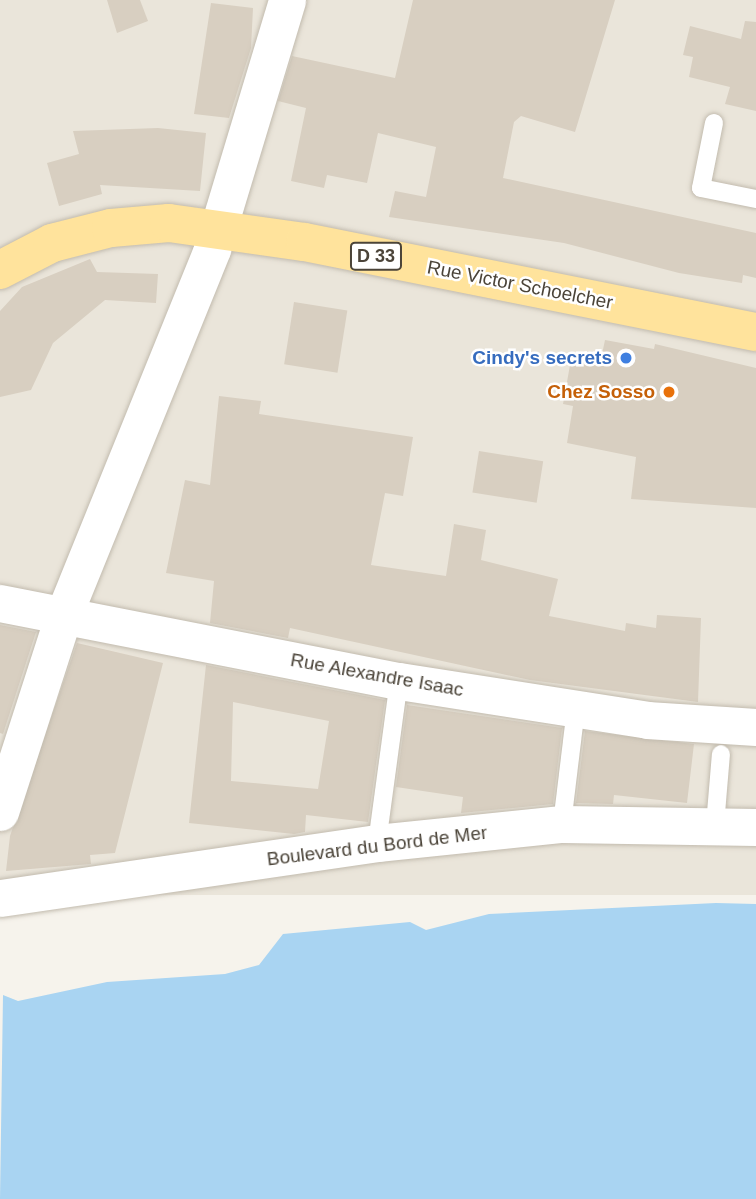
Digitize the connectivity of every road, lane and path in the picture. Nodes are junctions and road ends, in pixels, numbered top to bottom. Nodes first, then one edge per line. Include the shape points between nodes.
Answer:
1 (287, 0) edge
2 (714, 123) dead end
3 (756, 199) edge
4 (218, 228) junction
5 (0, 270) edge
6 (756, 332) edge
7 (0, 603) edge
8 (64, 614) junction
9 (399, 681) junction
10 (576, 709) junction
11 (756, 727) edge
12 (721, 754) dead end
13 (0, 812) edge
14 (562, 824) junction
15 (715, 825) junction
16 (756, 827) edge
17 (377, 843) junction
18 (0, 898) edge

1 - 4 street
2 - 3 lane via 701,188
4 - 5 main road, Rue Victor Schoelcher / D 33 via 111,228 52,243
4 - 6 main road, Rue Victor Schoelcher / D 33
4 - 8 street
7 - 8 street, Rue Alexandre Isaac
8 - 9 street, Rue Alexandre Isaac
8 - 13 street
9 - 10 street, Rue Alexandre Isaac
9 - 17 lane
10 - 11 street, Rue Alexandre Isaac
10 - 14 lane
12 - 15 lane
14 - 15 street, Boulevard du Bord de Mer
14 - 17 street, Boulevard du Bord de Mer
15 - 16 street, Boulevard du Bord de Mer
17 - 18 street, Boulevard du Bord de Mer

